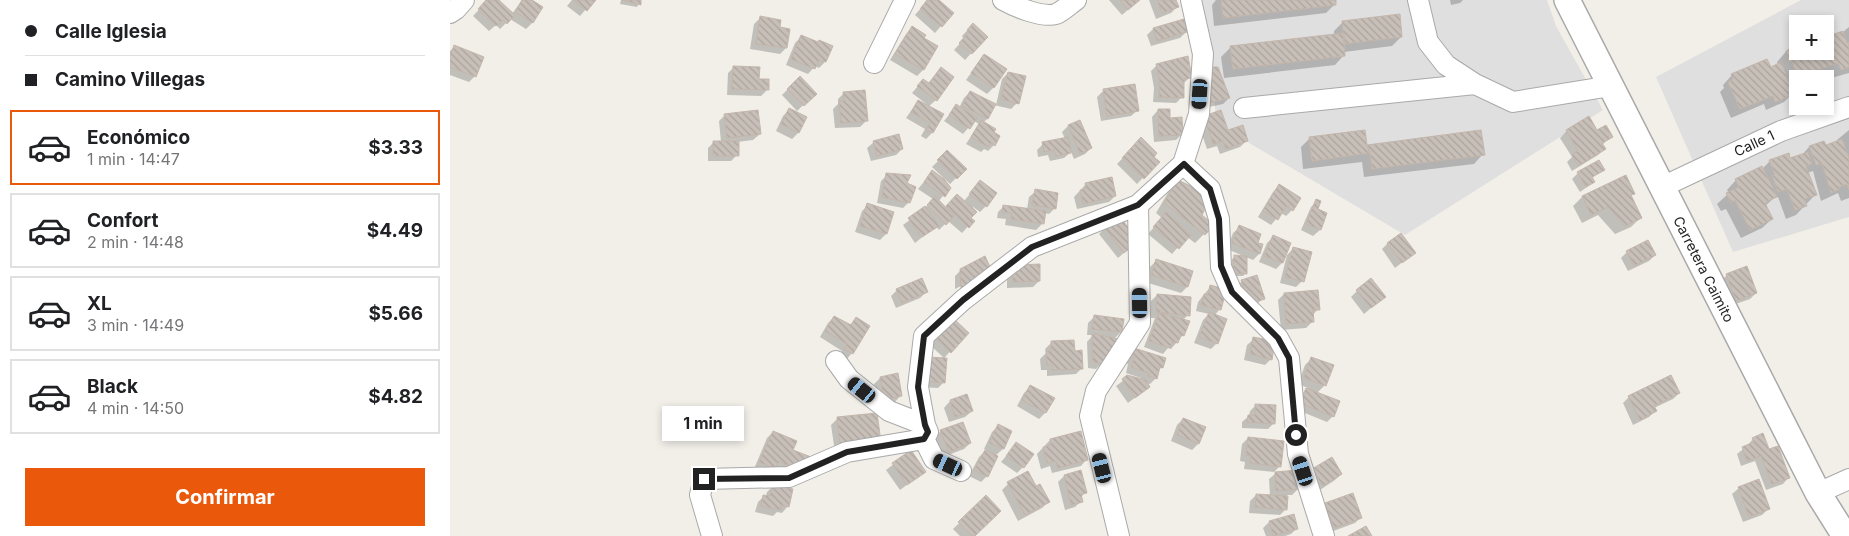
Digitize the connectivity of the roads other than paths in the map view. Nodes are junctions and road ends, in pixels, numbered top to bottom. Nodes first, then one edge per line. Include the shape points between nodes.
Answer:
1 (464, 0) edge
2 (905, 0) edge
3 (1003, 0) edge
4 (1076, 0) edge
5 (1191, 0) edge
6 (1418, 0) edge
7 (1566, 0) edge
8 (450, 13) edge
9 (874, 63) dead end
10 (1475, 84) junction
11 (1611, 86) junction
12 (1849, 107) edge
13 (1244, 108) dead end
14 (1184, 164) junction
15 (1662, 187) junction
16 (1138, 205) junction
17 (836, 361) dead end
18 (924, 432) junction
19 (961, 471) dead end
20 (1849, 479) edge
21 (1818, 493) junction
22 (712, 536) edge
23 (1119, 536) edge
24 (1324, 536) edge
25 (1845, 536) edge

1 - 8 street
2 - 9 street
3 - 4 street via 1017,8 1047,15 1058,13
5 - 14 street via 1203,54 1199,114
6 - 10 street via 1428,42 1446,64
7 - 11 street, Carretera Caimito
10 - 11 street via 1514,102
10 - 13 street
11 - 15 street, Carretera Caimito
12 - 15 street, Calle 1 via 1781,131
14 - 16 street
14 - 24 street via 1210,189 1219,219 1221,266 1232,292 1278,338 1289,358 1298,454
15 - 21 street, Carretera Caimito
16 - 18 street via 1032,247 963,300 924,336 918,387
16 - 23 street via 1140,323 1096,391 1090,416
17 - 18 street via 849,379 889,411
18 - 19 street via 934,459
18 - 22 street via 847,452 789,478 704,479 700,495
20 - 21 street
21 - 25 street, Carretera Caimito

